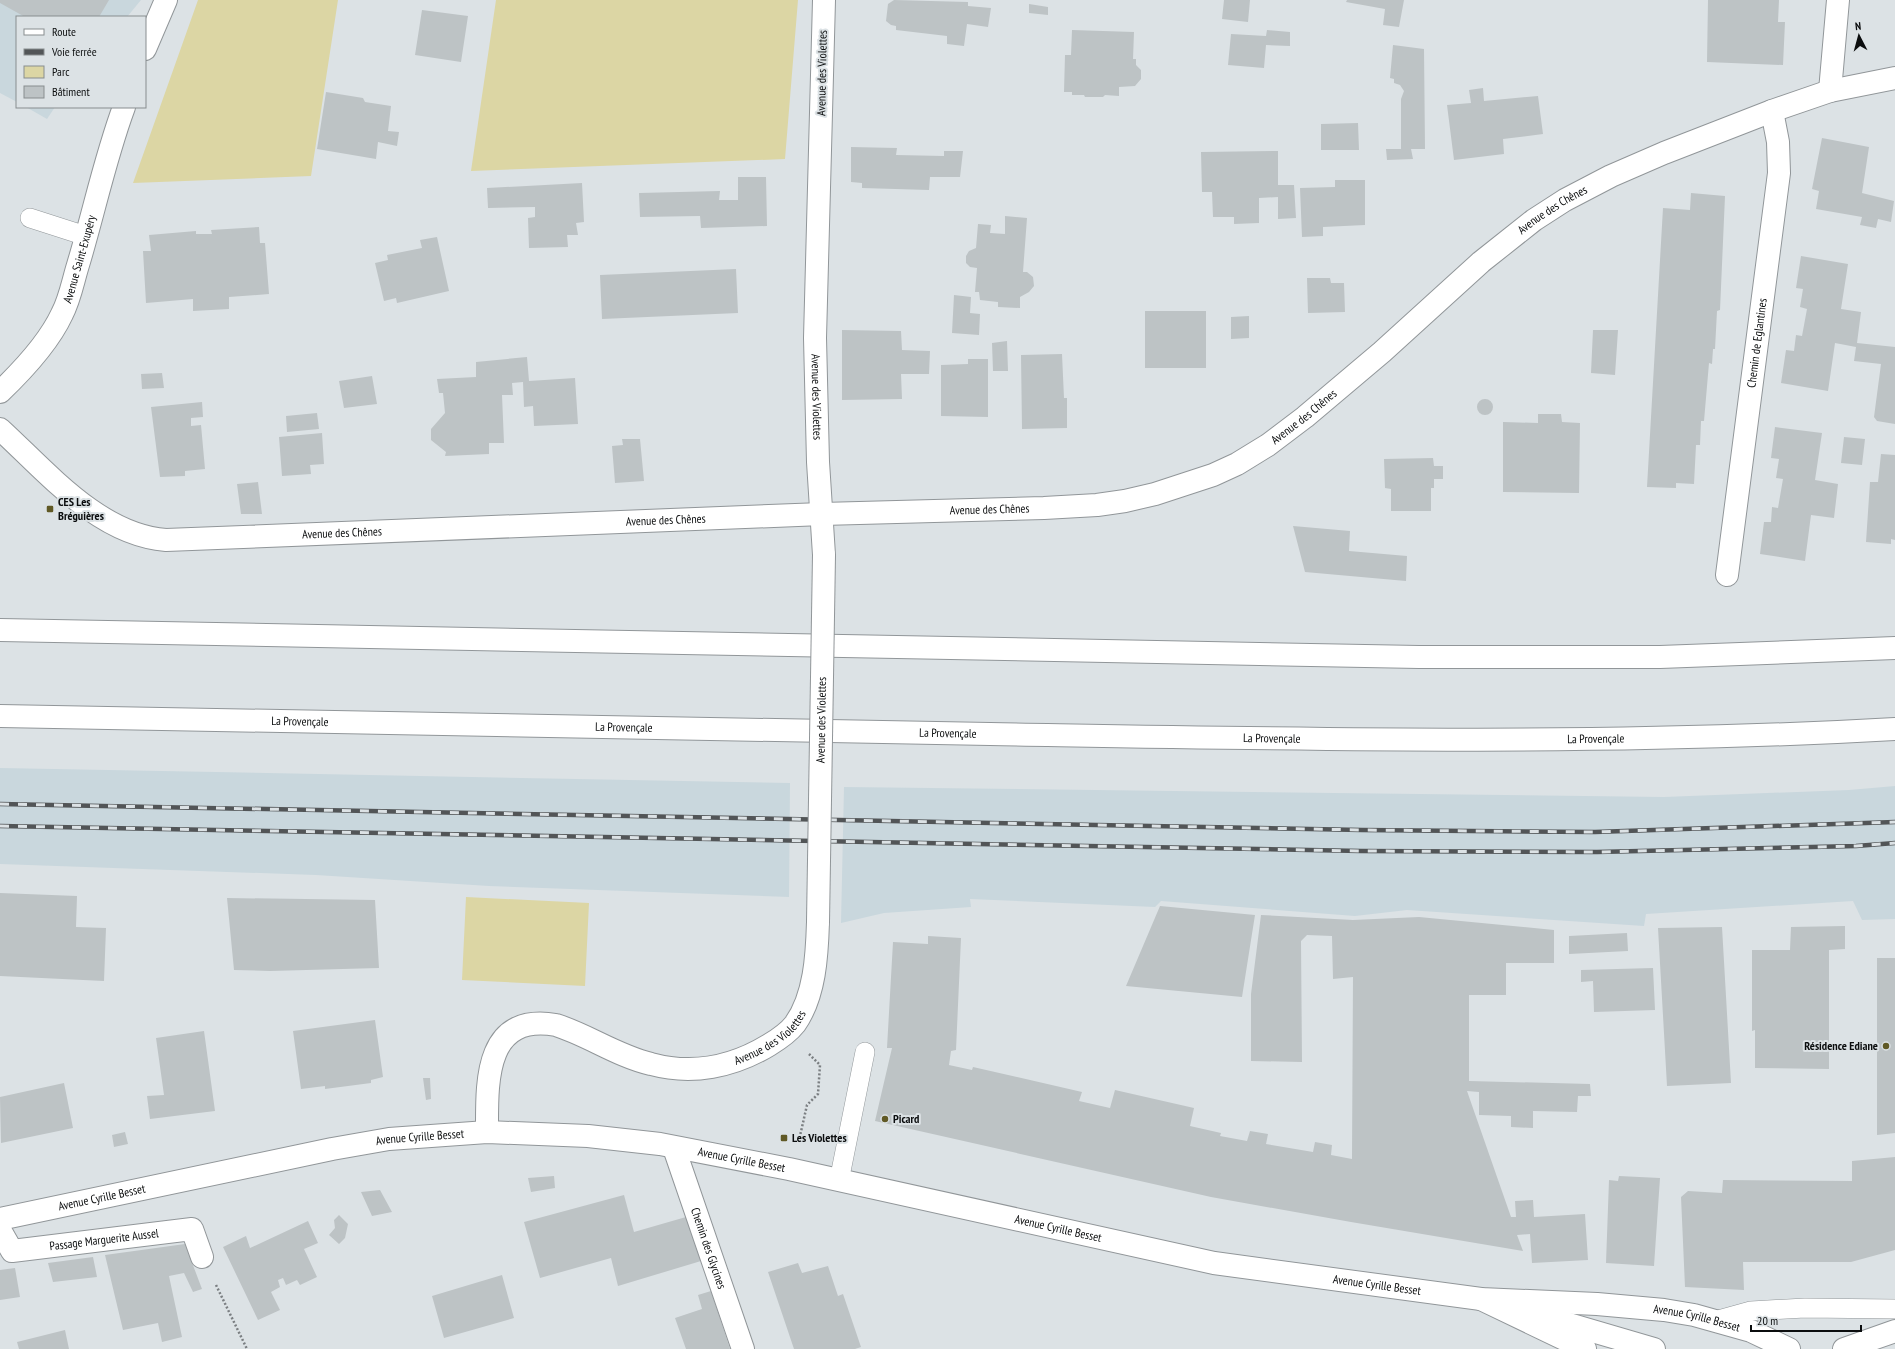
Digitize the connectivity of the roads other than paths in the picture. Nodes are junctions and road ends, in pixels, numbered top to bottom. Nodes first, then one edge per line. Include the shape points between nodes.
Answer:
1 (166, 0) edge
2 (824, 0) edge
3 (1838, 0) edge
4 (146, 47) edge
5 (1895, 78) edge
6 (1830, 91) junction
7 (124, 108) edge
8 (1772, 111) junction
9 (30, 218) dead end
10 (88, 232) junction
11 (0, 392) edge
12 (0, 429) edge
13 (822, 514) junction
14 (1727, 575) dead end
15 (0, 630) edge
16 (1895, 648) edge
17 (0, 716) edge
18 (1895, 729) edge
19 (866, 1052) dead end
20 (487, 1132) junction
21 (674, 1148) junction
22 (839, 1181) junction
23 (0, 1219) edge
24 (0, 1230) edge
25 (202, 1257) road end
26 (1481, 1299) junction
27 (1895, 1309) edge
28 (1715, 1321) junction
29 (1895, 1331) edge
30 (743, 1349) edge
31 (1585, 1349) edge
32 (1654, 1349) edge
33 (1789, 1349) edge
34 (1844, 1349) edge

1 - 4 main road
2 - 13 main road, Avenue des Violettes via 815,338
3 - 6 main road
5 - 6 main road, Avenue des Chênes
6 - 8 main road, Avenue des Chênes
7 - 10 main road, Avenue Saint-Exupéry via 114,134
8 - 13 main road, Avenue des Chênes via 1657,156 1564,200 1481,262 1305,418 1268,445 1214,475 1155,494 1097,505
8 - 14 main road, Chemin de Eglantines via 1778,142 1778,173
9 - 10 lane
10 - 11 main road, Avenue Saint-Exupéry via 63,313 17,376
12 - 13 main road, Avenue des Chênes via 104,520 152,539 184,540
13 - 20 main road, Avenue des Violettes, bridge via 824,555 818,945 810,989 796,1023 788,1032 759,1051 730,1064 716,1068 672,1069 628,1056 556,1024 529,1024 508,1036 496,1052 489,1072
15 - 16 main road via 1419,657 1660,657
17 - 18 main road, La Provençale via 1198,738 1514,740 1784,735
19 - 22 lane
20 - 21 main road, Avenue Cyrille Besset via 621,1139
20 - 23 main road, Avenue Cyrille Besset via 389,1139 332,1148
21 - 22 main road, Avenue Cyrille Besset
21 - 30 main road, Chemin des Glycines
22 - 26 main road, Avenue Cyrille Besset via 1214,1263
24 - 25 main road, Passage Marguerite Aussel via 12,1251 192,1229
26 - 28 main road, Avenue Cyrille Besset via 1656,1309
26 - 31 main road
26 - 32 main road, Avenue Cyrille Besset
27 - 28 lane via 1805,1308 1751,1311
28 - 33 main road, Avenue Cyrille Besset via 1751,1331
29 - 34 main road

